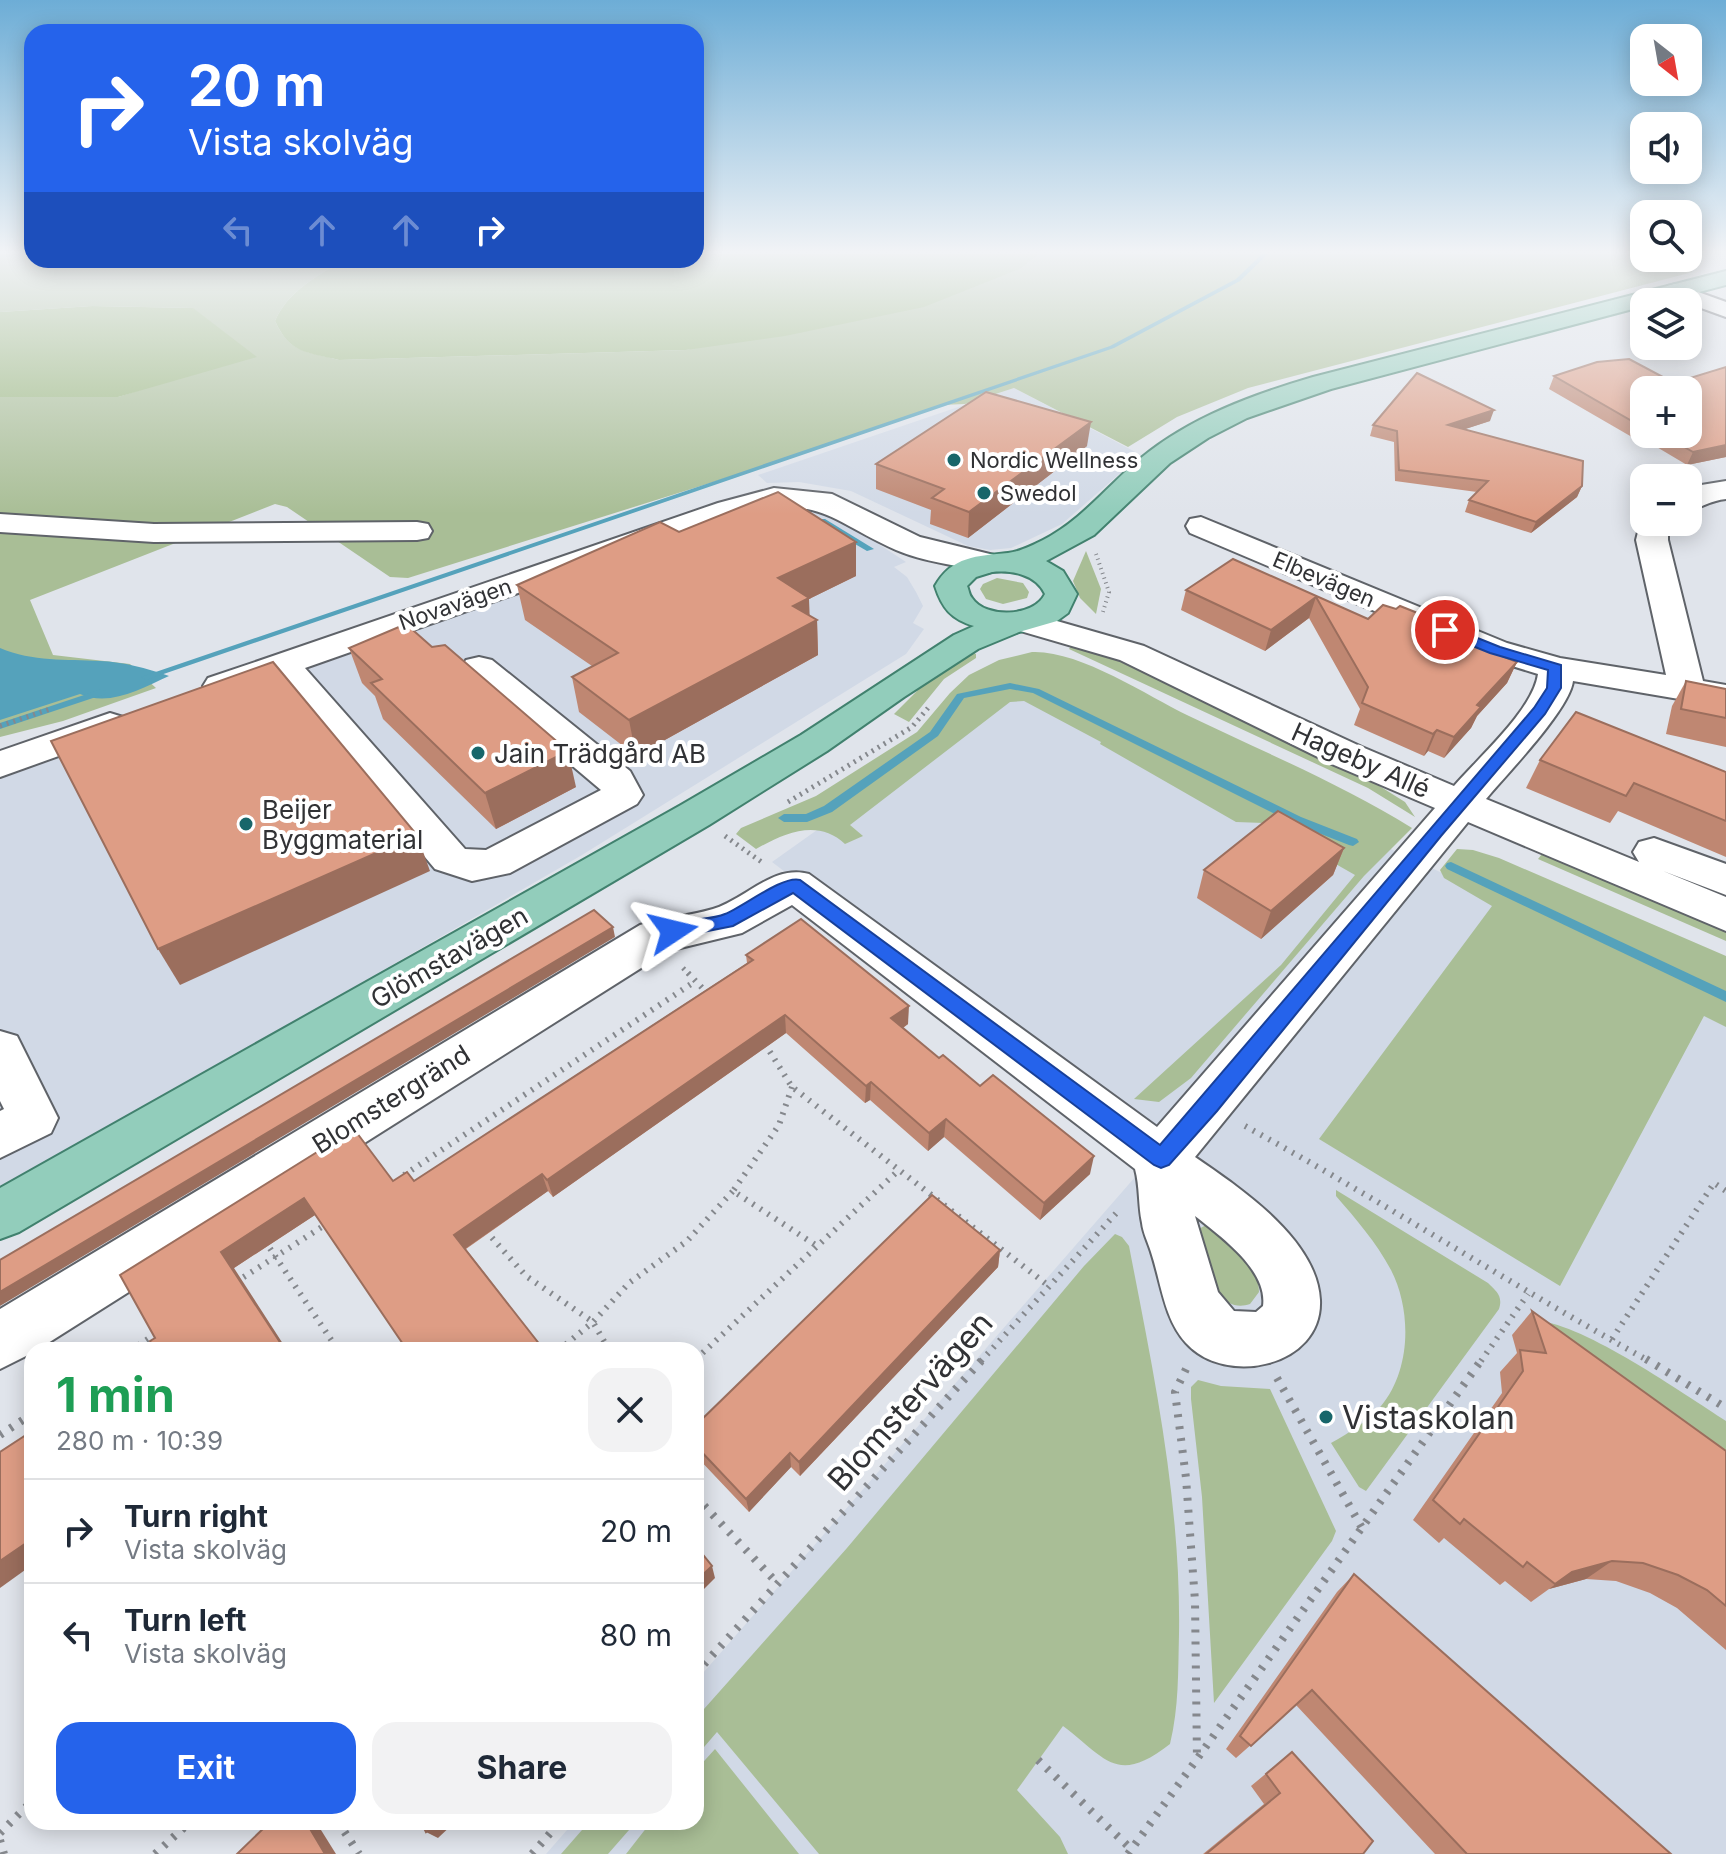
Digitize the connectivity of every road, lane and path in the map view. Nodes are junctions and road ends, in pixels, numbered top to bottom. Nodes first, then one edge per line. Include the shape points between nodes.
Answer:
1 (1485, 341) edge
2 (1726, 490) edge
3 (1702, 493) edge
4 (0, 523) edge
5 (1201, 526) dead end
6 (417, 531) dead end
7 (1652, 536) edge
8 (1089, 538) junction
9 (909, 544) junction
10 (999, 563) junction
11 (1060, 591) junction
12 (952, 596) junction
13 (1017, 622) junction
14 (1092, 624) junction
15 (1132, 653) junction
16 (282, 664) junction
17 (479, 668) dead end
18 (1556, 668) junction
19 (891, 689) junction
20 (1687, 689) junction
21 (193, 695) edge
22 (1726, 696) edge
23 (134, 716) edge
24 (0, 765) edge
25 (1458, 804) junction
26 (695, 815) junction
27 (1654, 852) dead end
28 (1726, 880) edge
29 (794, 885) junction
30 (1726, 915) edge
31 (656, 937) junction
32 (694, 982) junction
33 (715, 1000) edge
34 (756, 1037) edge
35 (0, 1050) edge
36 (792, 1087) junction
37 (1209, 1105) junction
38 (0, 1136) edge
39 (1160, 1160) junction
40 (424, 1162) junction
41 (899, 1170) junction
42 (433, 1171) edge
43 (399, 1178) edge
44 (733, 1191) junction
45 (1726, 1191) edge
46 (236, 1195) junction
47 (0, 1215) edge
48 (337, 1218) edge
49 (482, 1226) edge
50 (817, 1246) junction
51 (274, 1257) junction
52 (1050, 1287) junction
53 (222, 1291) edge
54 (1528, 1294) junction
55 (593, 1322) junction
56 (1206, 1324) junction
57 (170, 1325) edge
58 (1612, 1339) junction
59 (0, 1341) edge
60 (143, 1342) edge
61 (332, 1342) edge
62 (569, 1342) edge
63 (604, 1342) edge
64 (704, 1352) edge
65 (1275, 1373) dead end
66 (1726, 1408) edge
67 (24, 1419) edge
68 (0, 1435) edge
69 (704, 1505) edge
70 (1362, 1528) junction
71 (778, 1584) junction
72 (704, 1664) edge
73 (1197, 1759) junction
74 (1038, 1760) dead end
75 (24, 1809) edge
76 (181, 1830) edge
77 (343, 1830) edge
78 (553, 1830) edge
79 (0, 1833) edge
80 (0, 1840) edge
81 (1129, 1852) edge
82 (4, 1854) edge
83 (155, 1854) edge
84 (359, 1854) edge
85 (532, 1854) edge

1 - 8 main road, Glömstavägen via 1322,383 1220,420 1127,484
2 - 3 street
4 - 6 street via 154,533
5 - 18 street, Elbevägen via 1495,650
7 - 20 street
8 - 10 main road, Glömstavägen
8 - 11 main road, Glömstavägen via 1064,565
8 - 14 path via 1110,589 1105,613
9 - 10 street, Novavägen
9 - 12 street, Novavägen
9 - 16 street, Novavägen via 832,503 774,497
10 - 11 main road via 1041,571
10 - 12 main road, Glömstavägen via 959,574
11 - 13 main road, Glömstavägen via 1050,611
11 - 14 street, Hageby Allé
12 - 13 main road via 981,618
12 - 19 main road, Glömstavägen via 938,629
13 - 15 street, Hageby Allé
13 - 19 main road, Glömstavägen via 966,642
14 - 15 street, Hageby Allé
15 - 25 street, Hageby Allé
16 - 17 street via 450,859 472,866 495,863 623,795 616,780
16 - 21 street, Novavägen
18 - 20 street, Elbevägen
18 - 25 street via 1554,688 1540,711
19 - 26 main road, Glömstavägen
20 - 22 street, Elbevägen
23 - 24 street
25 - 30 street, Hageby Allé
25 - 37 street
26 - 29 path
26 - 47 main road, Glömstavägen
27 - 28 street
29 - 31 street, Blomstergränd via 727,922
29 - 39 street
31 - 32 path
31 - 46 street, Blomstergränd
32 - 33 path
32 - 40 path
34 - 36 path
35 - 38 street via 33,1118
36 - 41 path
36 - 44 path via 779,1125
37 - 39 street
37 - 54 path via 1349,1183
39 - 52 path, Blomstervägen
39 - 56 street via 1167,1220 1185,1287
39 - 56 street via 1257,1240 1279,1264 1292,1297 1286,1323 1263,1338 1234,1339
40 - 42 path
40 - 43 path
41 - 50 path
41 - 52 path
44 - 50 path
44 - 55 path via 687,1241 629,1283
45 - 58 path via 1714,1183
46 - 51 path
46 - 59 street, Blomstergränd
48 - 51 path
49 - 55 path via 526,1276
50 - 64 path
51 - 53 path
51 - 61 path
52 - 71 path, Blomstervägen
54 - 58 path
54 - 70 path
55 - 62 path
55 - 63 path
56 - 73 path via 1175,1392 1195,1601
57 - 60 path
58 - 66 path
65 - 70 path
67 - 68 path
69 - 71 path
70 - 73 path
71 - 72 path, Blomstervägen
73 - 81 path
74 - 81 path
75 - 79 path
76 - 83 path
77 - 84 path
78 - 85 path
80 - 82 path

